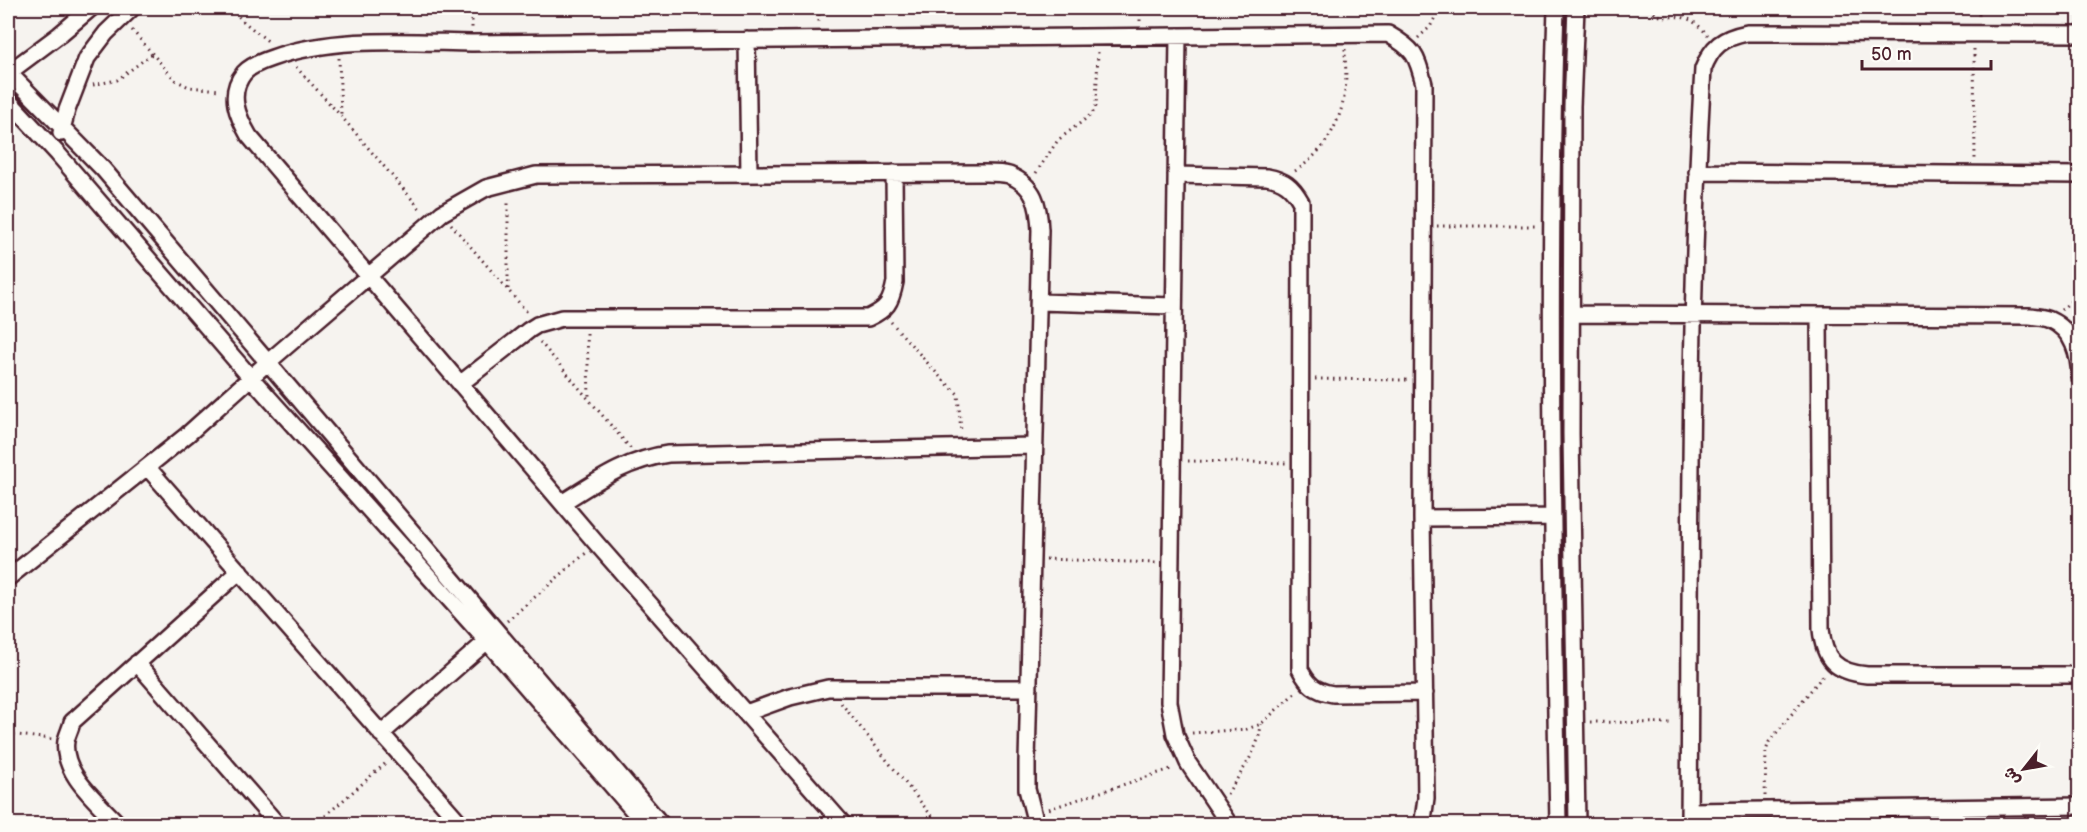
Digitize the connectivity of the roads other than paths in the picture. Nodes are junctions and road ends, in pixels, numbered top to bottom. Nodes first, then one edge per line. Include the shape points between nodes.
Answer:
1 (1556, 8) edge
2 (1576, 8) edge
3 (89, 10) edge
4 (126, 12) edge
5 (106, 33) junction
6 (2079, 34) edge
7 (1178, 36) junction
8 (747, 40) junction
9 (8, 73) edge
10 (8, 100) edge
11 (62, 127) junction
12 (58, 154) junction
13 (1697, 172) junction
14 (749, 174) junction
15 (894, 174) junction
16 (2079, 175) edge
17 (1176, 176) junction
18 (368, 276) junction
19 (1039, 302) junction
20 (1174, 306) junction
21 (1572, 314) junction
22 (1694, 315) junction
23 (1819, 315) junction
24 (267, 363) junction
25 (251, 378) junction
26 (2079, 378) edge
27 (460, 384) junction
28 (1572, 434) junction
29 (1551, 435) junction
30 (1035, 446) junction
31 (148, 468) junction
32 (562, 503) junction
33 (1552, 517) junction
34 (1422, 518) junction
35 (240, 571) junction
36 (8, 578) edge
37 (491, 636) junction
38 (137, 663) junction
39 (2079, 675) edge
40 (1029, 688) junction
41 (1425, 693) junction
42 (746, 714) junction
43 (381, 734) junction
44 (2079, 806) edge
45 (1827, 817) edge
46 (1689, 818) edge
47 (1035, 820) edge
48 (118, 825) edge
49 (277, 825) edge
50 (461, 825) edge
51 (645, 825) edge
52 (662, 825) edge
53 (843, 825) edge
54 (1229, 825) edge
55 (1420, 825) edge
56 (1558, 825) edge
57 (1577, 825) edge

1 - 29 street
2 - 21 street
3 - 5 street
3 - 9 street
4 - 5 street
5 - 11 street via 87,58
6 - 13 street via 1732,36 1709,55 1703,69
7 - 8 street
7 - 17 street
7 - 34 street via 1388,34 1406,45 1419,61 1424,84
8 - 14 street
8 - 18 street via 338,44 260,62 244,72 234,92 237,114 249,136
9 - 11 street
10 - 12 street
11 - 12 street
11 - 24 street via 103,169
12 - 25 street
13 - 16 street
13 - 22 street
14 - 15 street
14 - 18 street via 536,175 508,181 486,188 437,218
15 - 19 street via 1008,175 1027,187 1039,207
15 - 27 street via 895,282 892,298 882,311 868,318 562,318 533,327
17 - 20 street
17 - 41 street via 1267,177 1281,180 1301,202 1299,654 1306,682 1318,691 1333,694
18 - 24 street
18 - 27 street
19 - 20 street
19 - 30 street
20 - 54 street via 1169,702 1175,734 1188,763
21 - 22 street
21 - 28 street
22 - 23 street
22 - 46 street
23 - 26 street via 2030,316 2050,320 2066,332 2077,349
23 - 39 street via 1821,629 1823,648 1833,663 1849,673 1867,675
24 - 25 street
24 - 37 street
25 - 31 street
25 - 37 street
27 - 32 street
28 - 29 street
28 - 57 street
29 - 33 street
30 - 32 street via 668,454 639,459
30 - 40 street
31 - 35 street
31 - 36 street
32 - 42 street
33 - 34 street
33 - 56 street
34 - 41 street
35 - 38 street
35 - 43 street
37 - 43 street
37 - 51 street
37 - 52 street
38 - 48 street via 72,722 66,741 68,761 77,779
38 - 49 street
40 - 42 street via 828,688
40 - 47 street via 1027,789
41 - 55 street via 1426,798
42 - 53 street
43 - 50 street
44 - 45 street
45 - 46 street via 1766,810

